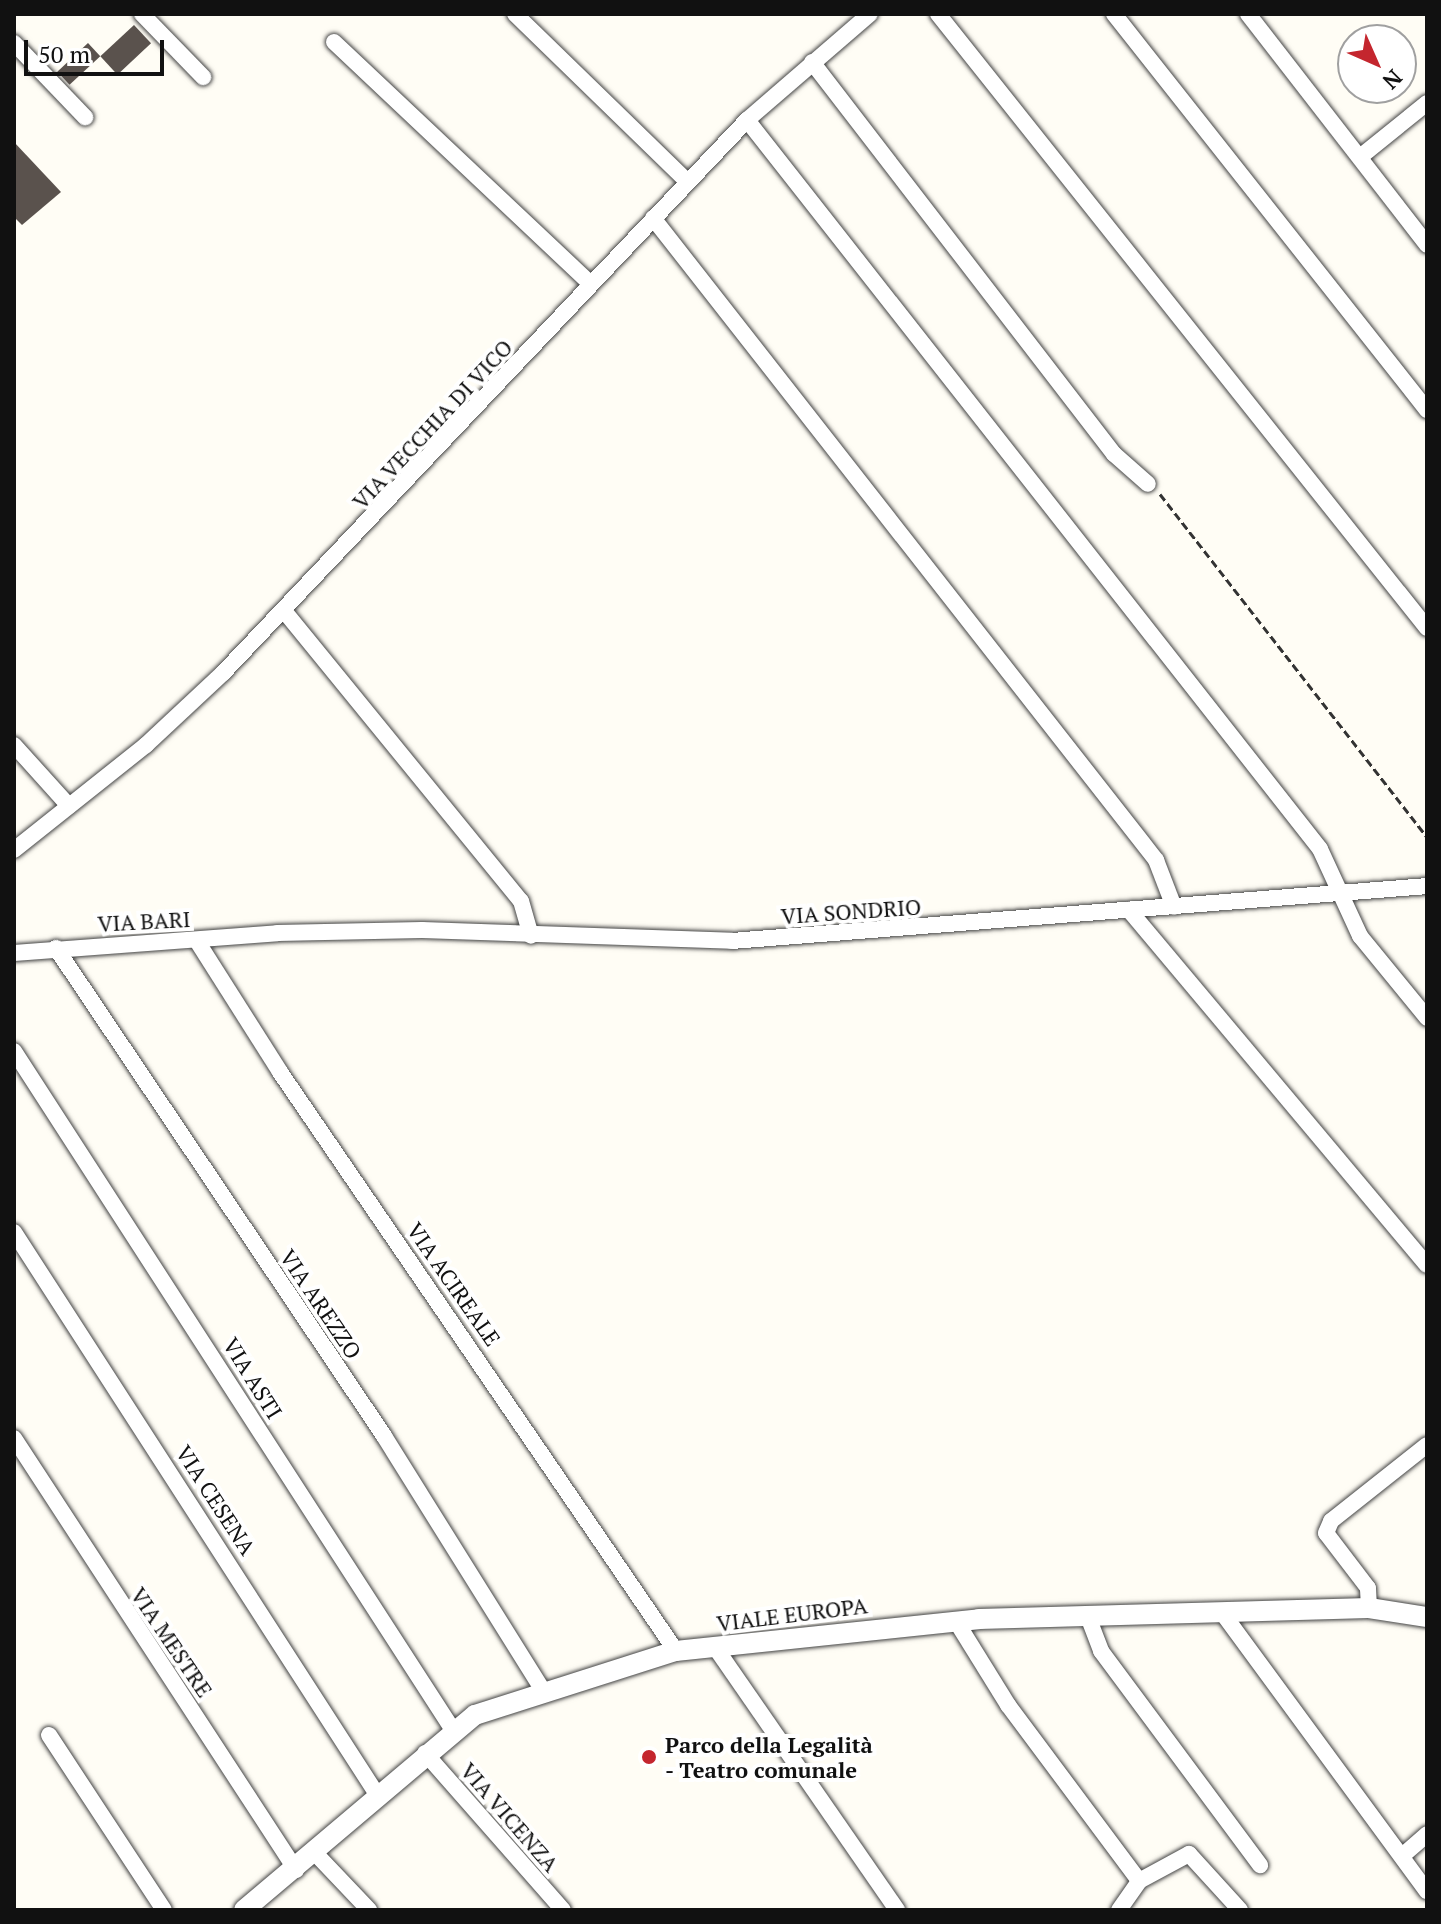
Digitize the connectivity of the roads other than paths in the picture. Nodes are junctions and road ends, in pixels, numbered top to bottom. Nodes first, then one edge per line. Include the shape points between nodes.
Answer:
1 (142, 14) edge
2 (515, 14) edge
3 (842, 14) edge
4 (870, 14) edge
5 (938, 14) edge
6 (1114, 14) edge
7 (1248, 14) edge
8 (855, 27) junction
9 (334, 42) dead end
10 (14, 43) edge
11 (812, 62) junction
12 (203, 77) dead end
13 (1427, 103) edge
14 (85, 117) dead end
15 (747, 120) junction
16 (1360, 157) junction
17 (688, 182) junction
18 (653, 218) junction
19 (1427, 245) edge
20 (591, 284) junction
21 (1427, 410) edge
22 (1148, 484) road end
23 (285, 612) junction
24 (1427, 628) edge
25 (14, 745) edge
26 (69, 806) junction
27 (14, 850) edge
28 (1427, 886) edge
29 (1341, 894) junction
30 (1174, 907) junction
31 (1129, 910) junction
32 (277, 933) joint
33 (531, 936) junction
34 (197, 941) junction
35 (56, 948) junction
36 (14, 953) edge
37 (1427, 1018) edge
38 (14, 1051) edge
39 (14, 1232) edge
40 (1427, 1265) edge
41 (14, 1438) edge
42 (1427, 1445) edge
43 (1369, 1608) junction
44 (1221, 1611) junction
45 (1087, 1614) junction
46 (1427, 1617) edge
47 (956, 1621) junction
48 (715, 1647) junction
49 (676, 1651) junction
50 (543, 1690) junction
51 (453, 1730) junction
52 (49, 1735) dead end
53 (425, 1753) junction
54 (378, 1796) junction
55 (1427, 1834) edge
56 (315, 1853) junction
57 (1402, 1856) junction
58 (1260, 1865) dead end
59 (296, 1870) junction
60 (1139, 1881) junction
61 (1427, 1891) edge
62 (164, 1910) edge
63 (244, 1910) edge
64 (369, 1910) edge
65 (563, 1910) edge
66 (897, 1910) edge
67 (1119, 1910) edge
68 (1240, 1910) edge

1 - 12 street
2 - 17 street
3 - 8 street
4 - 8 street, VIA VECCHIA DI VICO
5 - 24 street
6 - 21 street
7 - 16 street
8 - 11 street, VIA VECCHIA DI VICO
9 - 20 street
10 - 14 street
11 - 15 street, VIA VECCHIA DI VICO
11 - 22 street via 1114,454
13 - 16 street
15 - 17 street, VIA VECCHIA DI VICO
15 - 29 street via 1320,849
16 - 19 street
17 - 18 street, VIA VECCHIA DI VICO
18 - 20 street, VIA VECCHIA DI VICO
18 - 30 street via 1156,860
20 - 23 street, VIA VECCHIA DI VICO
23 - 26 street, VIA VECCHIA DI VICO via 146,745
23 - 33 street via 521,901
25 - 26 street
26 - 27 street, VIA VECCHIA DI VICO
28 - 29 street, VIA SONDRIO
29 - 30 street, VIA SONDRIO
29 - 37 street via 1360,936
30 - 31 street, VIA SONDRIO
31 - 33 street, VIA SONDRIO via 732,941
31 - 40 street
32 - 33 street, VIA SONDRIO via 422,930
32 - 34 street, VIA BARI
34 - 35 street, VIA BARI
34 - 49 street, VIA ACIREALE via 280,1072
35 - 36 street, VIA BARI
35 - 50 street, VIA AREZZO via 384,1436
38 - 51 street, VIA ASTI
39 - 54 street, VIA CESENA
41 - 59 street, VIA MESTRE
42 - 43 street via 1331,1521 1326,1533 1368,1588
43 - 44 street, VIALE EUROPA
43 - 46 street, VIALE EUROPA
44 - 45 street, VIALE EUROPA
44 - 57 street
45 - 47 street, VIALE EUROPA
45 - 58 street via 1101,1651
47 - 48 street, VIALE EUROPA
47 - 60 street via 1008,1705
48 - 49 street, VIALE EUROPA
48 - 66 street
49 - 50 street, VIALE EUROPA
50 - 51 street, VIALE EUROPA
51 - 53 street, VIALE EUROPA
52 - 62 street
53 - 54 street, VIALE EUROPA
53 - 65 street, VIA VICENZA
54 - 56 street, VIALE EUROPA
55 - 57 street
56 - 59 street, VIALE EUROPA
56 - 64 street
57 - 61 street
59 - 63 street, VIALE EUROPA
60 - 67 street
60 - 68 street via 1189,1854

